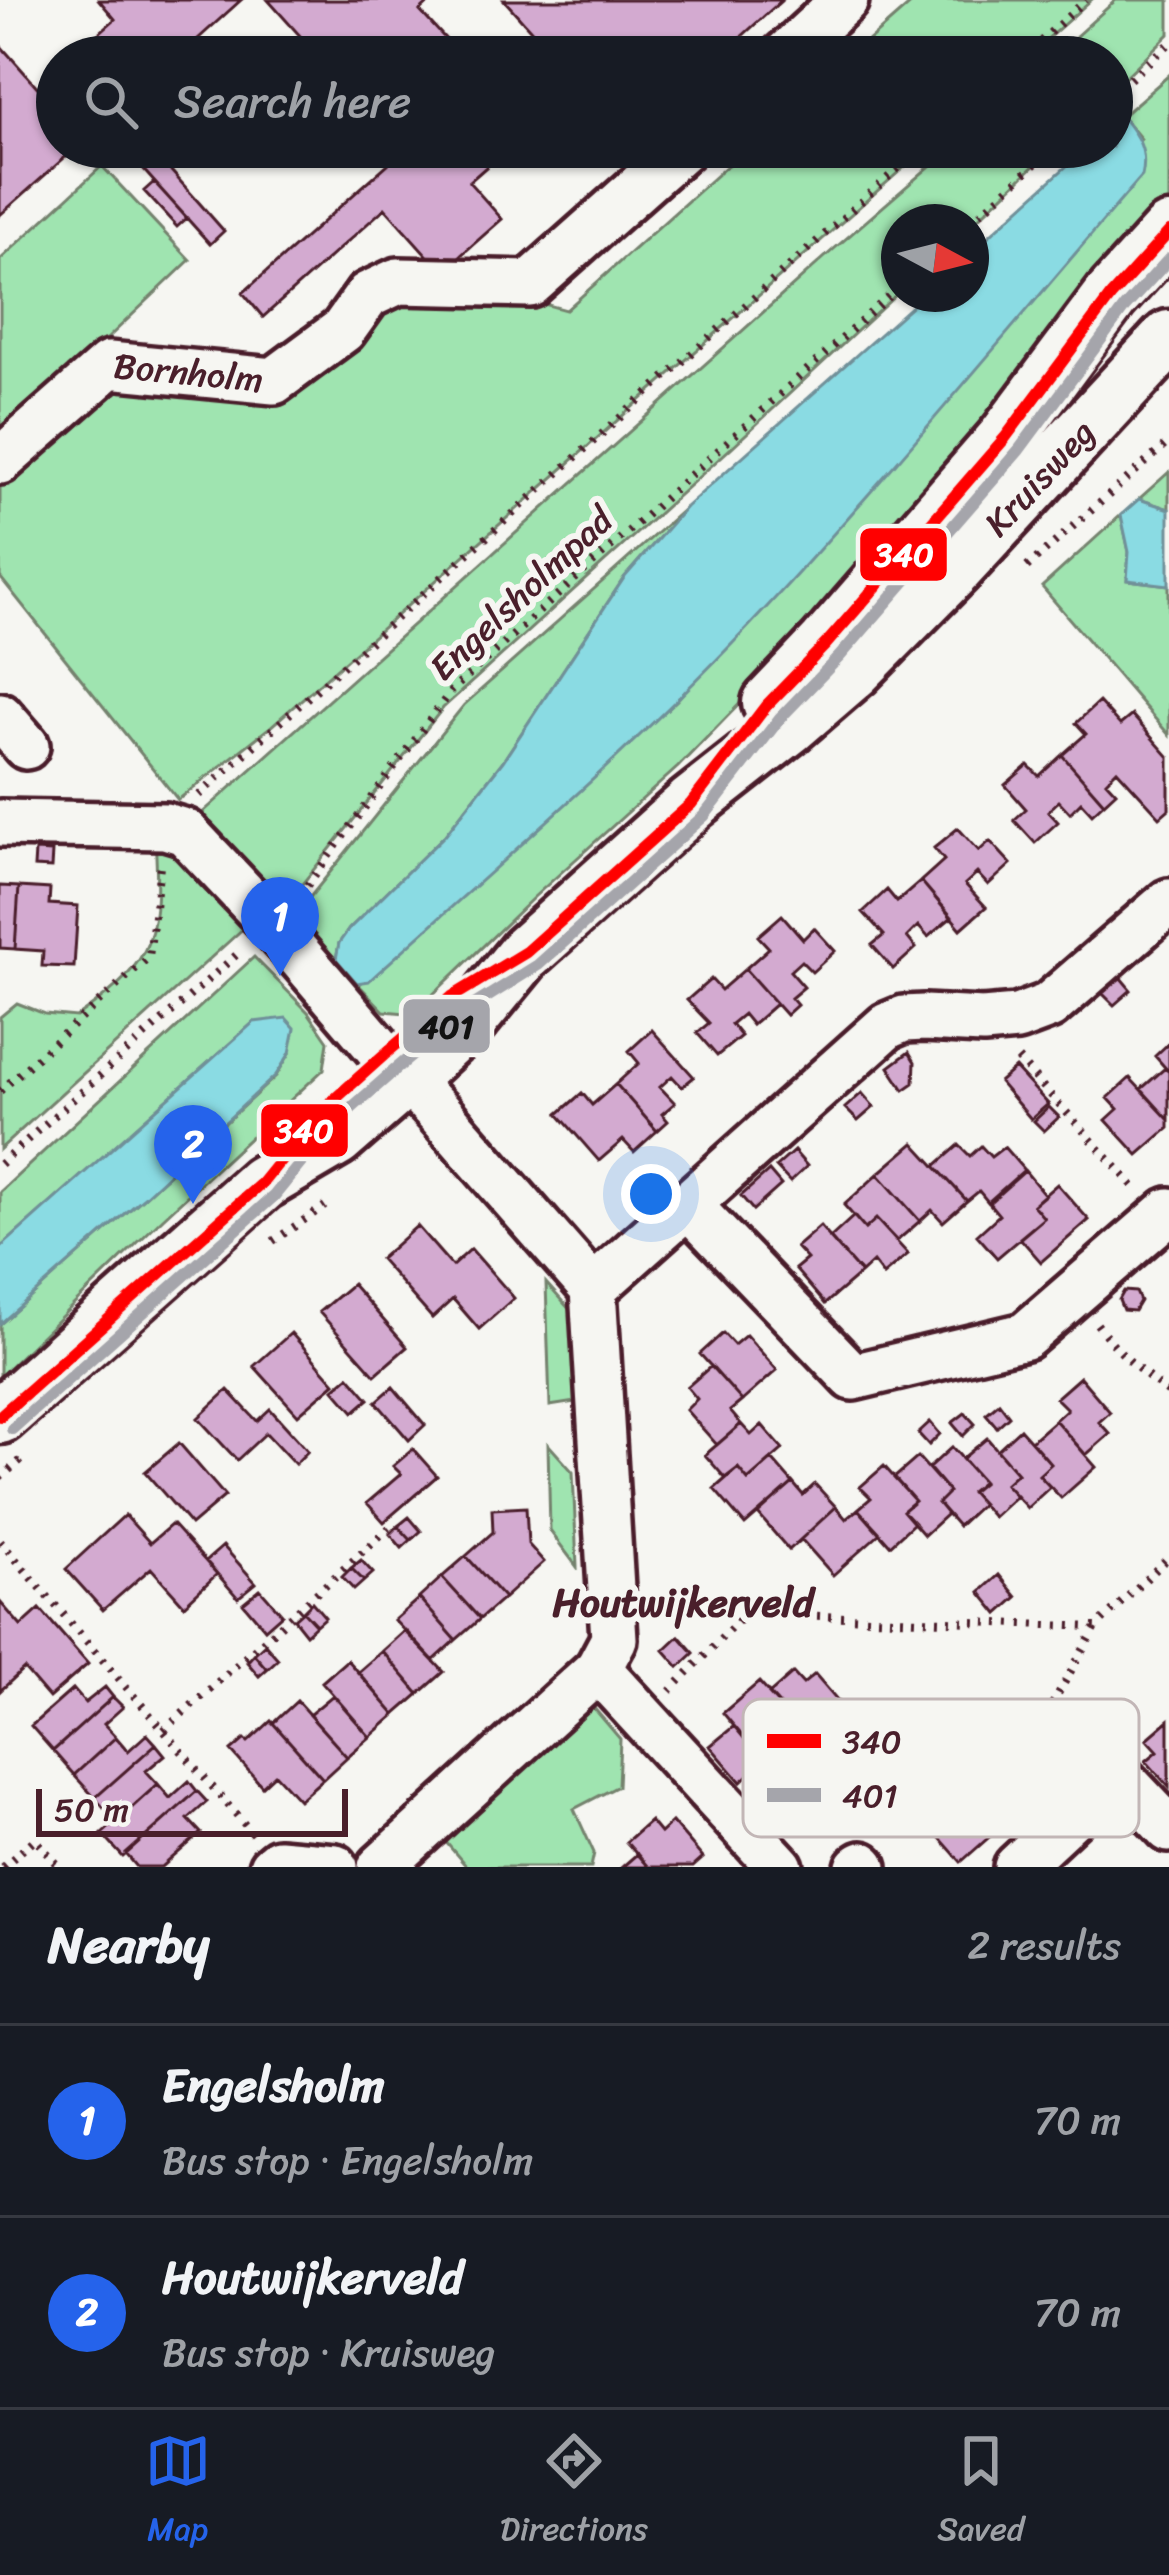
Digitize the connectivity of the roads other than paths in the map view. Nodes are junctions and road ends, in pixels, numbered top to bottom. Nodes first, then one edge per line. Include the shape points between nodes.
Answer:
1 (845, 0) edge
2 (806, 36) edge
3 (661, 168) edge
4 (1169, 232) edge
5 (1169, 338) edge
6 (0, 460) edge
7 (691, 804) junction
8 (0, 823) edge
9 (1169, 902) edge
10 (395, 1067) junction
11 (688, 1204) junction
12 (1166, 1215) edge
13 (592, 1289) junction
14 (0, 1416) edge
15 (598, 1669) junction
16 (1139, 1797) edge
17 (743, 1826) edge
18 (1169, 1829) edge
19 (753, 1837) edge
20 (1049, 1837) edge
21 (275, 1864) edge
22 (334, 1867) edge
23 (381, 1867) edge
24 (780, 1867) edge
25 (1017, 1867) edge

1 - 2 street
3 - 6 street, Bornholm via 530,284 398,281 368,295 343,330 274,381 109,365
4 - 7 street, Kruisweg via 1005,438 766,706
5 - 7 street, Kruisweg via 854,671
7 - 10 street, Kruisweg via 526,952 452,997
8 - 10 street via 185,832
9 - 11 street via 1049,1006 1017,1018 887,1026
10 - 13 street
10 - 14 street, Kruisweg via 317,1115 262,1184
11 - 12 street via 853,1377 1025,1336
11 - 13 street
13 - 15 street via 614,1639
15 - 17 street
15 - 23 street
16 - 18 street
19 - 24 street
20 - 25 street
21 - 22 street

